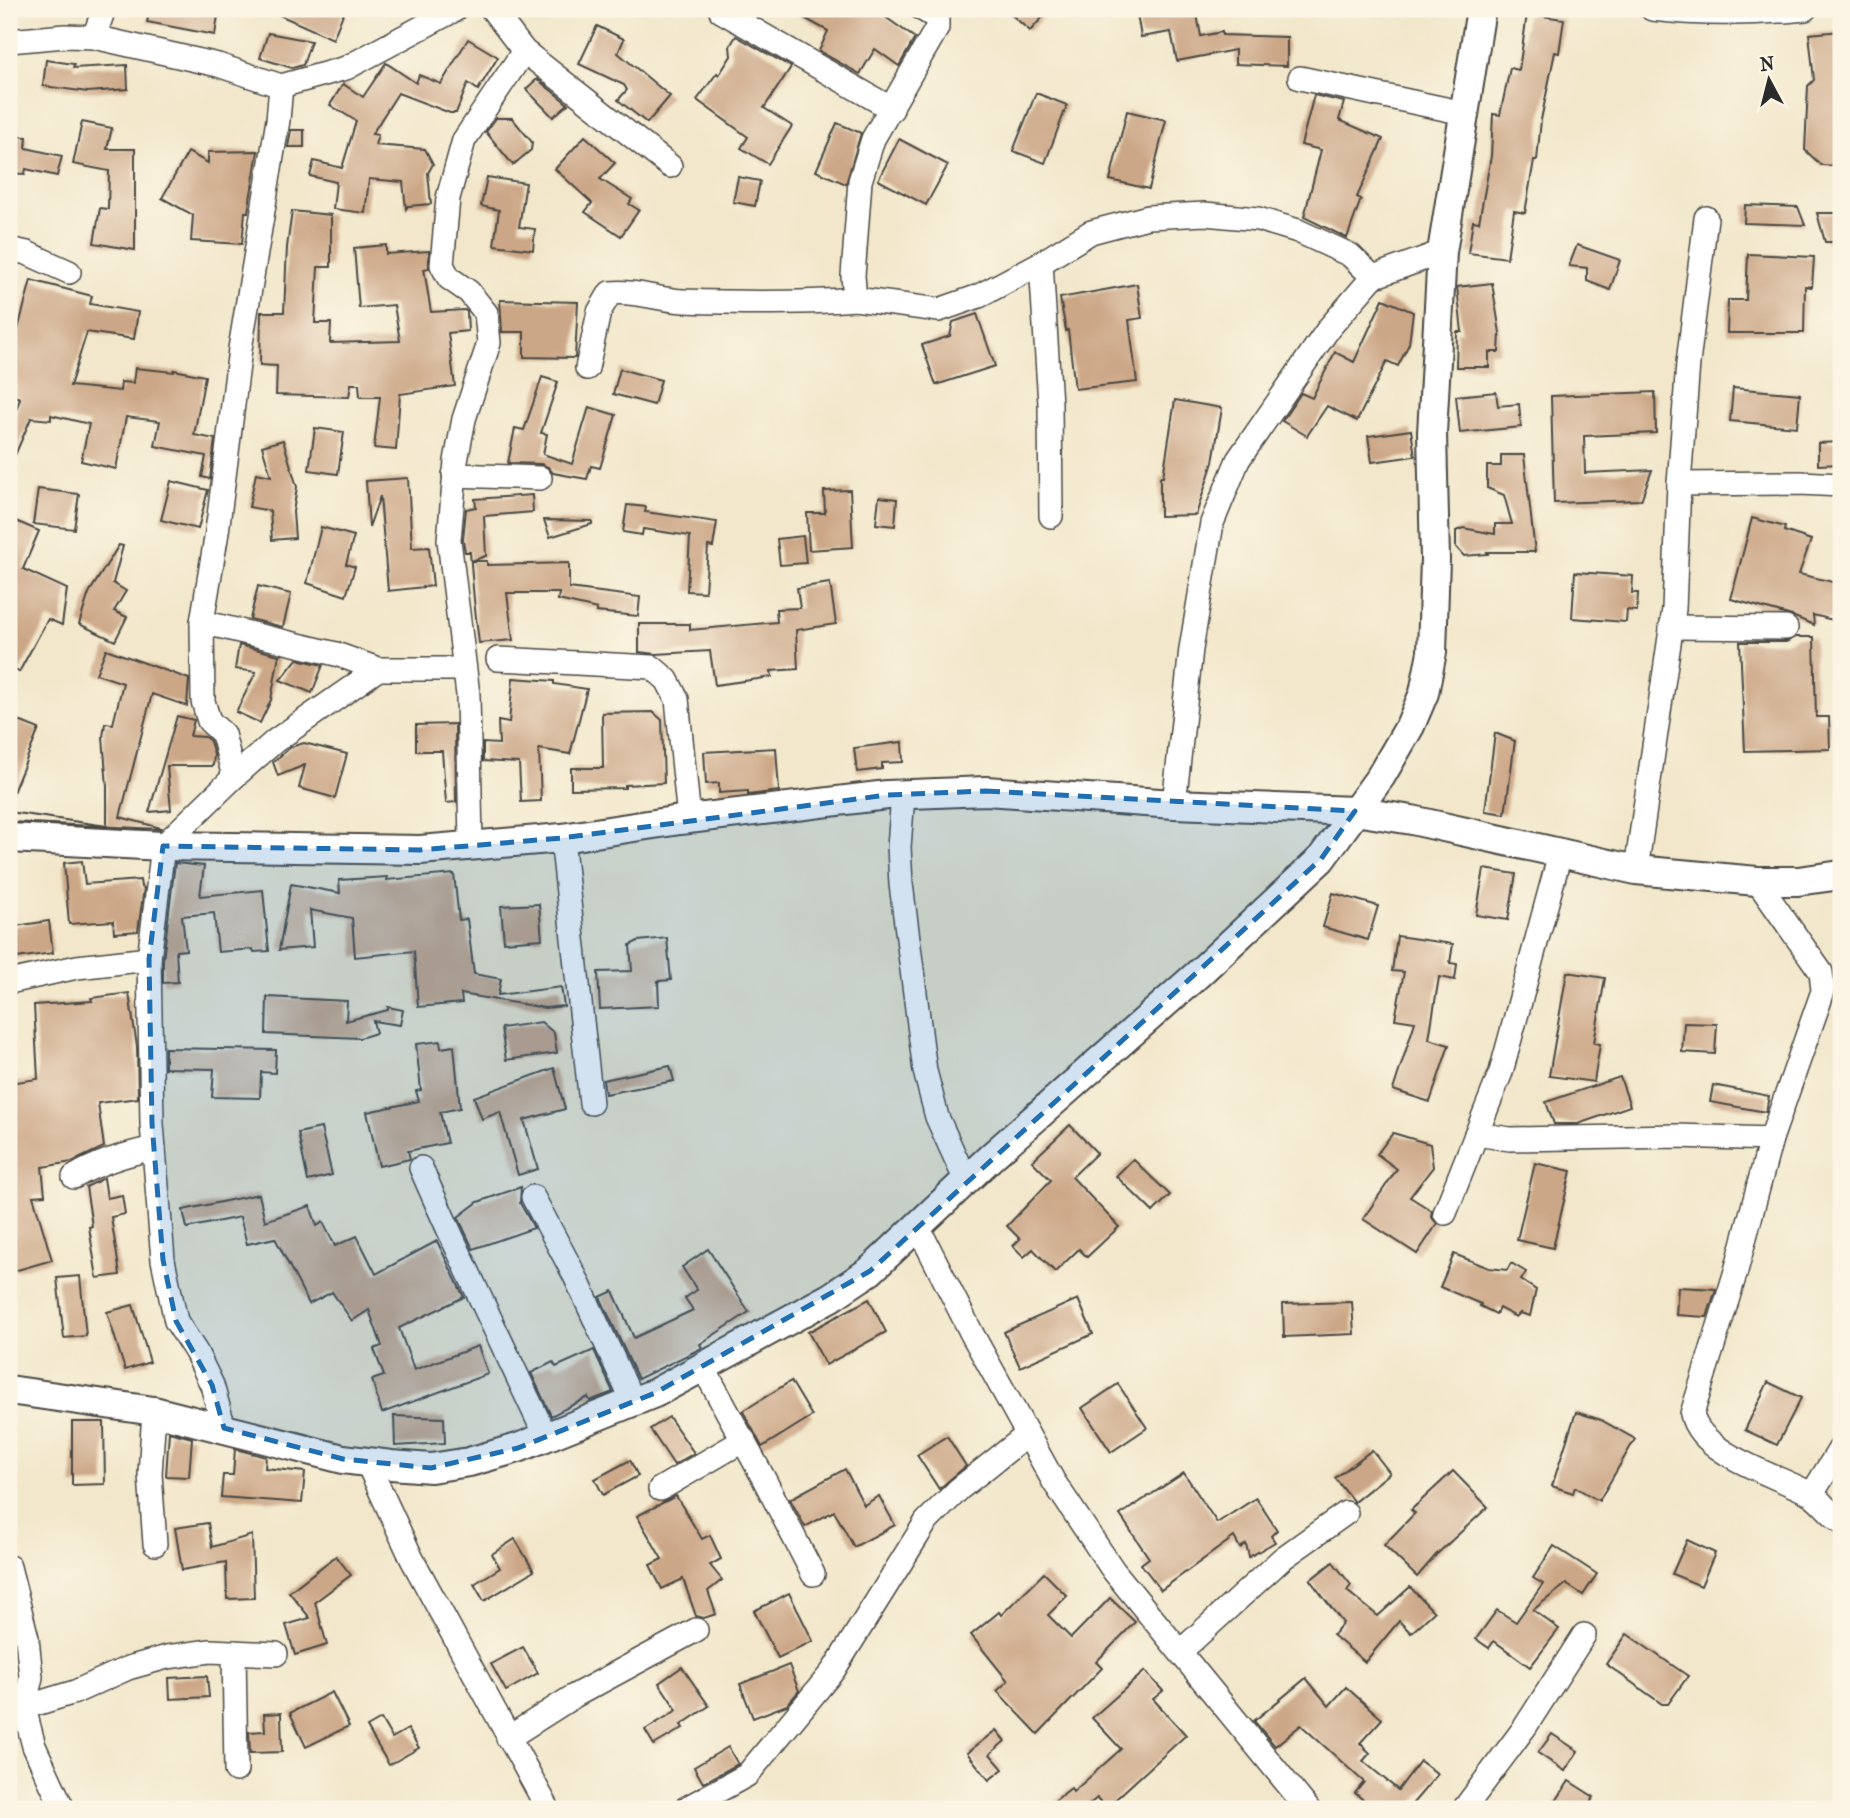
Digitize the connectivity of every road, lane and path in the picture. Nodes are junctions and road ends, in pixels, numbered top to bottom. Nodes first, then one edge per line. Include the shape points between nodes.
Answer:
1 (104, 9) edge
2 (456, 9) edge
3 (492, 9) edge
4 (922, 9) edge
5 (1481, 9) edge
6 (1652, 9) edge
7 (1805, 9) edge
8 (1768, 11) edge
9 (721, 12) dead end
10 (94, 37) junction
11 (9, 41) edge
12 (524, 51) junction
13 (1300, 78) dead end
14 (281, 86) junction
15 (892, 108) junction
16 (1464, 113) junction
17 (670, 166) dead end
18 (1706, 218) dead end
19 (9, 249) edge
20 (1442, 251) junction
21 (1041, 263) junction
22 (69, 272) dead end
23 (1373, 277) junction
24 (855, 299) junction
25 (587, 368) dead end
26 (454, 475) junction
27 (540, 478) dead end
28 (1679, 484) junction
29 (1841, 485) edge
30 (1051, 516) dead end
31 (202, 622) junction
32 (1671, 627) junction
33 (1786, 628) dead end
34 (498, 659) dead end
35 (464, 668) junction
36 (378, 669) junction
37 (234, 777) junction
38 (903, 795) junction
39 (1174, 804) junction
40 (1355, 811) junction
41 (689, 819) junction
42 (9, 838) edge
43 (562, 838) junction
44 (471, 844) junction
45 (163, 846) junction
46 (1560, 854) junction
47 (1636, 870) junction
48 (1841, 875) edge
49 (1757, 881) junction
50 (149, 959) junction
51 (9, 982) edge
52 (1832, 993) edge
53 (591, 1103) dead end
54 (1476, 1134) junction
55 (1770, 1139) junction
56 (154, 1148) junction
57 (421, 1168) dead end
58 (74, 1177) dead end
59 (966, 1181) junction
60 (533, 1197) dead end
61 (1445, 1213) dead end
62 (918, 1227) junction
63 (704, 1367) junction
64 (9, 1390) edge
65 (633, 1402) junction
66 (154, 1411) junction
67 (224, 1428) junction
68 (1027, 1435) junction
69 (546, 1437) junction
70 (744, 1440) junction
71 (1841, 1447) edge
72 (367, 1462) junction
73 (660, 1489) dead end
74 (1812, 1494) junction
75 (1346, 1513) dead end
76 (1841, 1521) edge
77 (155, 1544) dead end
78 (9, 1567) edge
79 (813, 1574) dead end
80 (696, 1630) dead end
81 (1584, 1635) dead end
82 (1181, 1651) junction
83 (234, 1652) junction
84 (276, 1654) dead end
85 (16, 1710) edge
86 (508, 1738) junction
87 (236, 1770) dead end
88 (63, 1809) edge
89 (548, 1809) edge
90 (685, 1809) edge
91 (1308, 1809) edge
92 (1464, 1809) edge

1 - 10 street
2 - 14 street via 346,68
3 - 12 street
4 - 15 street via 937,18 937,28
5 - 16 street
6 - 8 street
7 - 8 street
9 - 15 street
10 - 11 street
10 - 14 street via 218,65
12 - 17 street
12 - 26 street via 464,140 449,198 442,265 449,278 469,292 486,313 489,343 464,419
13 - 16 street
14 - 31 street
15 - 24 street via 873,139 860,181
16 - 20 street
18 - 28 street
19 - 22 street
20 - 23 street
20 - 40 street via 1432,433 1432,652 1424,693 1410,726
21 - 23 street via 1091,232 1148,217 1205,214 1258,219 1298,231 1350,255
21 - 24 street via 979,296 939,310
21 - 30 street
23 - 39 street via 1329,328 1238,460 1212,523 1191,649
24 - 25 street via 691,301 610,293 599,312
26 - 27 street
26 - 35 street via 449,540
28 - 29 street
28 - 32 street
31 - 36 street via 336,654
31 - 37 street via 203,701 209,721 223,734
32 - 33 street
32 - 47 street
34 - 41 street via 652,667 667,680 677,699
35 - 36 street
35 - 44 street
36 - 37 street via 275,741
37 - 45 street
38 - 39 street via 986,791
38 - 41 street
38 - 59 street via 901,884 925,1071 937,1117
39 - 40 street
40 - 46 street
40 - 59 street via 1321,859
41 - 43 street
42 - 45 street
43 - 44 street
43 - 53 street
44 - 45 street via 420,850
45 - 50 street
46 - 47 street
46 - 54 street via 1501,1072
47 - 49 street
48 - 49 street
49 - 52 street
50 - 51 street via 77,967
50 - 56 street
52 - 55 street
54 - 55 street via 1510,1139
54 - 61 street
55 - 74 street via 1692,1413 1706,1440 1757,1471
56 - 58 street via 128,1153
56 - 67 street via 163,1260 176,1321 212,1385
57 - 69 street
59 - 62 street
60 - 65 street
62 - 63 street via 870,1271 831,1297
62 - 68 street
63 - 65 street
63 - 70 street
64 - 66 street
65 - 69 street
66 - 67 street
66 - 77 street via 150,1474
67 - 72 street
68 - 82 street via 1113,1570
68 - 90 street via 926,1522 834,1671 747,1774
69 - 72 street via 469,1462 431,1468
70 - 73 street
70 - 79 street
71 - 74 street
72 - 86 street via 412,1559
74 - 76 street
75 - 82 street via 1283,1558
78 - 85 street via 27,1638 31,1677
80 - 86 street via 574,1696
81 - 92 street via 1525,1727
82 - 91 street
83 - 84 street
83 - 85 street via 166,1657
83 - 87 street
85 - 88 street
86 - 89 street

